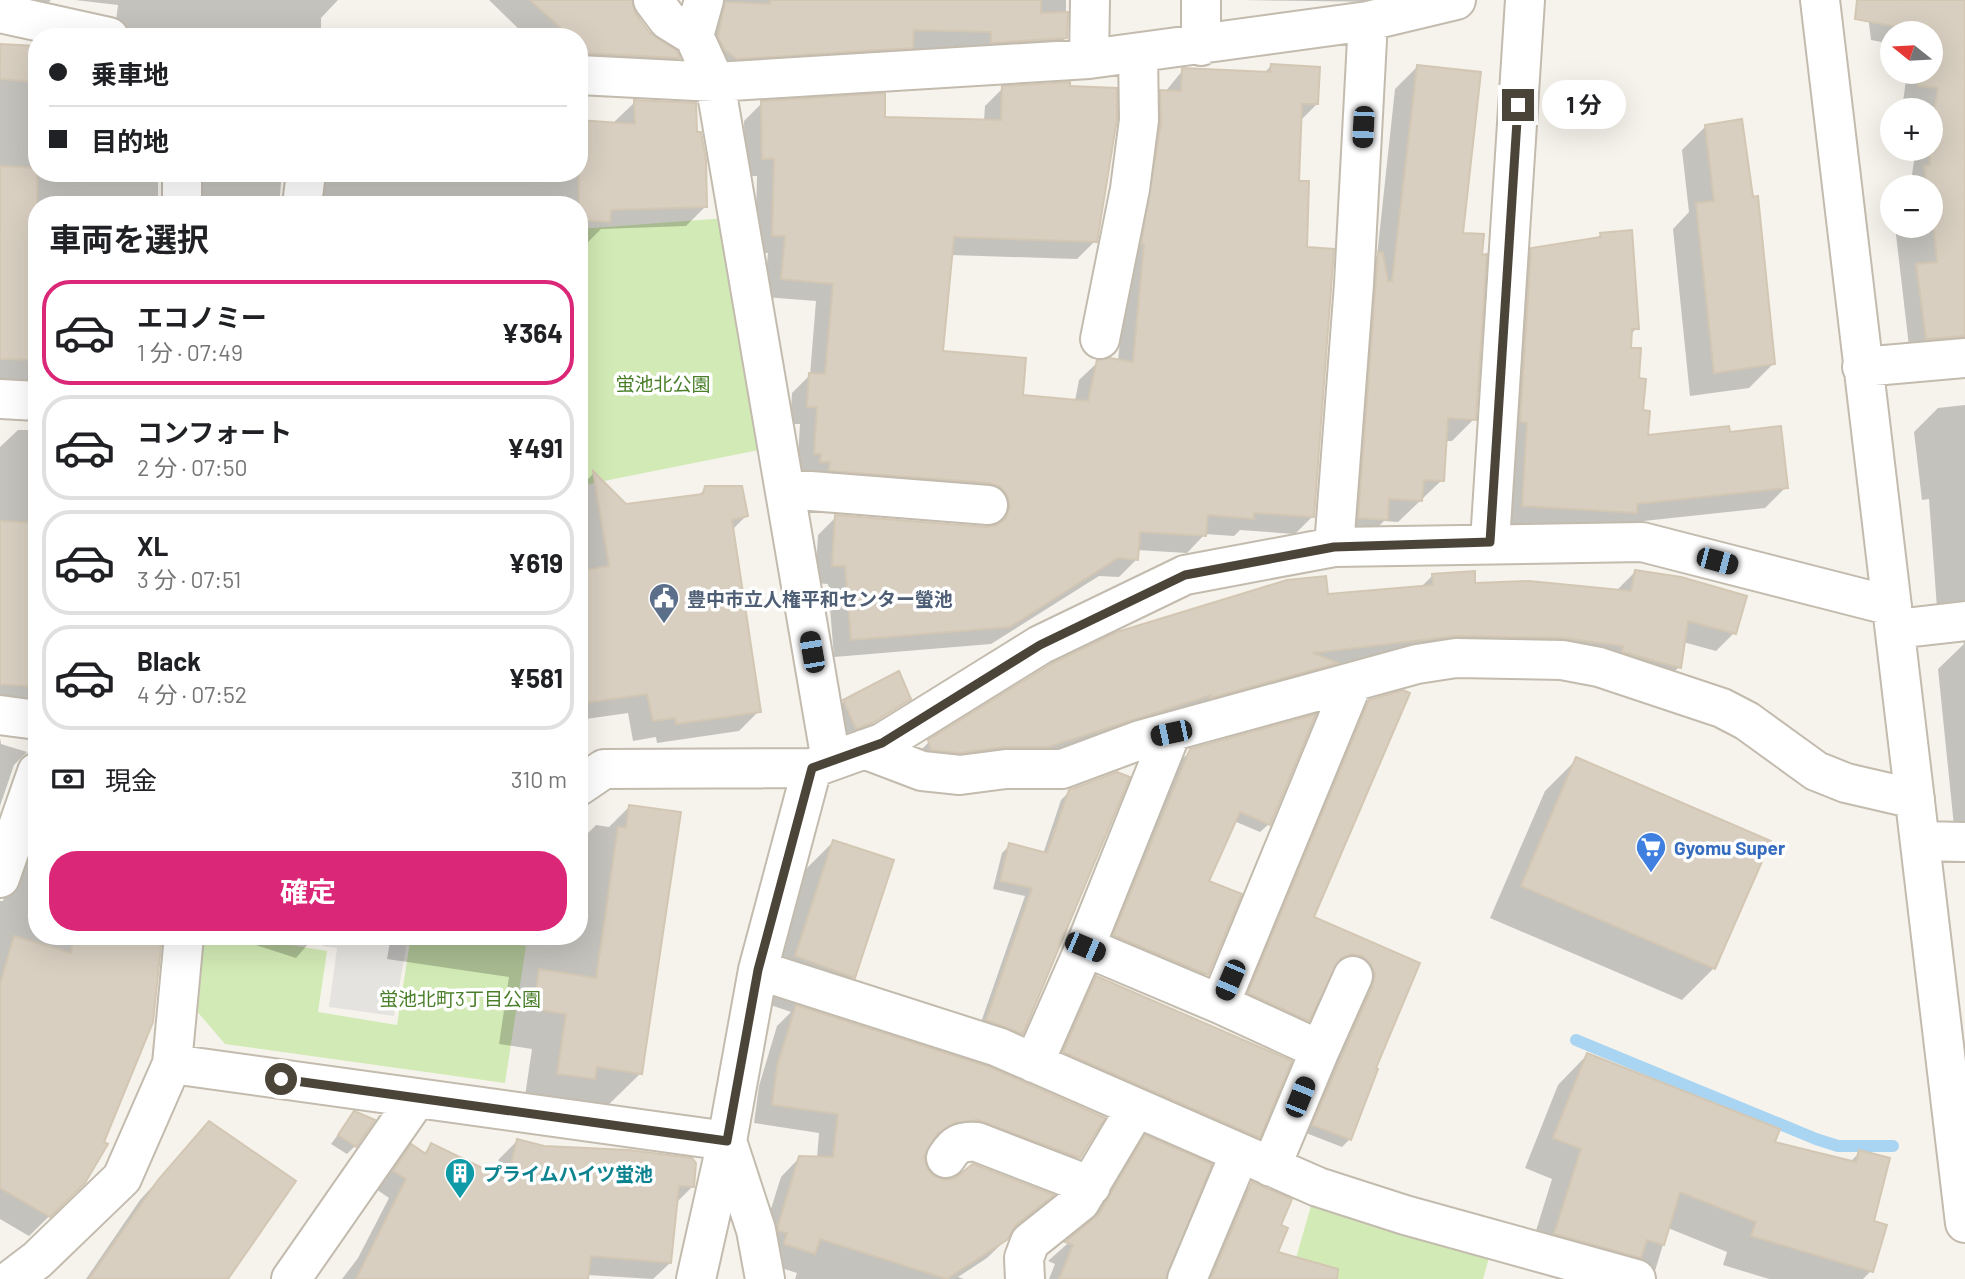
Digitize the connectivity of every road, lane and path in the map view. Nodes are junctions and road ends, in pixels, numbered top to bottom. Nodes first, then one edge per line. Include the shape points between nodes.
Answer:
1 (653, 0) edge
2 (704, 0) edge
3 (1090, 0) edge
4 (1201, 0) edge
5 (1455, 0) edge
6 (1525, 0) edge
7 (1820, 0) edge
8 (0, 13) edge
9 (1368, 21) junction
10 (68, 28) edge
11 (694, 36) junction
12 (1201, 46) junction
13 (1138, 53) junction
14 (1088, 59) junction
15 (588, 75) edge
16 (715, 82) junction
17 (1100, 339) dead end
18 (1965, 358) edge
19 (1862, 367) junction
20 (0, 399) edge
21 (28, 401) edge
22 (785, 489) junction
23 (988, 505) dead end
24 (1490, 542) junction
25 (1334, 547) junction
26 (1894, 618) junction
27 (1965, 621) edge
28 (1352, 684) junction
29 (0, 715) edge
30 (28, 719) edge
31 (1171, 733) junction
32 (835, 759) junction
33 (588, 780) edge
34 (28, 798) edge
35 (1915, 799) junction
36 (1920, 841) junction
37 (1965, 842) edge
38 (0, 878) edge
39 (183, 945) edge
40 (1085, 947) junction
41 (758, 970) junction
42 (1353, 976) dead end
43 (1220, 1004) junction
44 (1320, 1050) junction
45 (1034, 1063) junction
46 (172, 1064) junction
47 (416, 1098) junction
48 (1136, 1108) junction
49 (727, 1141) junction
50 (946, 1157) dead end
51 (1256, 1160) junction
52 (1091, 1186) junction
53 (1965, 1223) edge
54 (0, 1250) edge
55 (25, 1270) edge
56 (291, 1279) edge
57 (696, 1279) edge
58 (765, 1279) edge
59 (1025, 1279) edge
60 (1187, 1279) edge
61 (1636, 1279) edge

1 - 11 street via 668,20
2 - 11 street
3 - 14 street
4 - 12 street
5 - 9 street
6 - 24 street
7 - 19 street
8 - 10 street
9 - 12 street
9 - 25 street
11 - 16 street
12 - 13 street
13 - 14 street
13 - 17 street via 1139,120 1130,189
14 - 16 street
15 - 16 street
16 - 22 street
18 - 19 street
19 - 26 street
20 - 21 street
22 - 23 street
22 - 32 street
24 - 25 street
24 - 26 street via 1642,542
25 - 32 street via 1185,575 1040,645 882,743
26 - 27 street
26 - 35 street
28 - 31 street
28 - 35 street via 1417,664 1456,658 1562,660 1599,667 1722,708 1816,771
28 - 43 street
29 - 30 street
31 - 32 street via 1062,769 960,775
31 - 40 street
32 - 33 street via 604,769
32 - 41 street
34 - 38 street
35 - 36 street
36 - 37 street
36 - 53 street
39 - 46 street
40 - 43 street
40 - 45 street
41 - 45 street via 998,1047
41 - 49 street
42 - 44 street
43 - 44 street
44 - 51 street
45 - 48 street
46 - 47 street
46 - 55 street via 122,1178
47 - 49 street
47 - 56 street
48 - 51 street
48 - 52 street
49 - 57 street
49 - 58 street via 756,1230
50 - 52 street via 960,1142 977,1142
51 - 60 street
51 - 61 street via 1318,1187 1405,1215
52 - 59 street via 1069,1213 1030,1242 1024,1258
54 - 55 street

